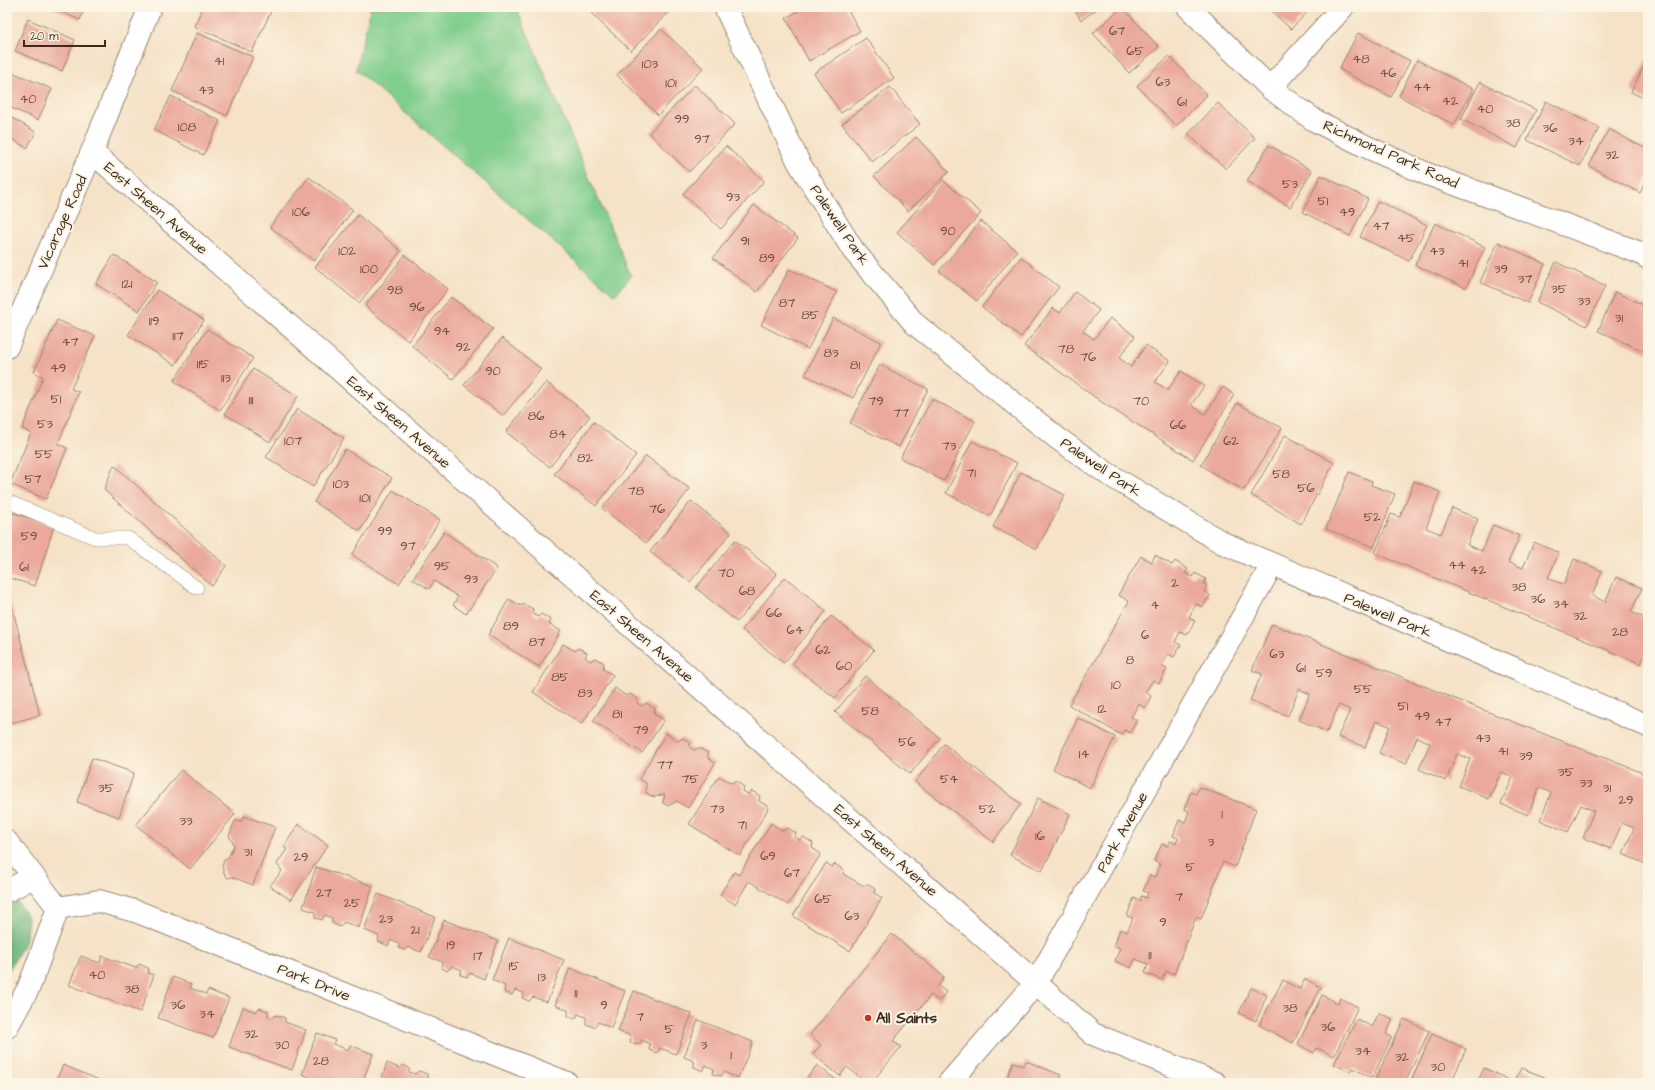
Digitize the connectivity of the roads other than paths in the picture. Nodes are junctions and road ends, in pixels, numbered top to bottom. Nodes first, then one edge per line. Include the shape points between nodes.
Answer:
1 (150, 7) edge
2 (725, 7) edge
3 (1188, 7) edge
4 (1343, 7) edge
5 (1270, 88) junction
6 (92, 152) junction
7 (1645, 249) edge
8 (7, 347) edge
9 (7, 501) edge
10 (1272, 565) junction
11 (196, 588) dead end
12 (1648, 726) edge
13 (7, 842) edge
14 (33, 877) junction
15 (7, 891) edge
16 (58, 908) junction
17 (1036, 983) junction
18 (7, 1027) edge
19 (567, 1083) edge
20 (949, 1083) edge
21 (1215, 1083) edge

1 - 6 street, Vicarage Road
2 - 10 street, Palewell Park via 800,163 853,250 916,324 1057,438 1108,474 1223,543
3 - 5 street, Richmond Park Road
4 - 5 street
5 - 7 street, Richmond Park Road via 1314,120 1420,171
6 - 8 street, Vicarage Road
6 - 17 street, East Sheen Avenue
9 - 11 lane via 95,538 128,538
10 - 12 street, Palewell Park
10 - 17 street, Park Avenue
13 - 14 street
14 - 15 street
14 - 16 street
16 - 18 street via 29,987
16 - 19 street, Park Drive via 99,901 138,912
17 - 20 street, Park Avenue
17 - 21 street, East Sheen Avenue via 1093,1034

